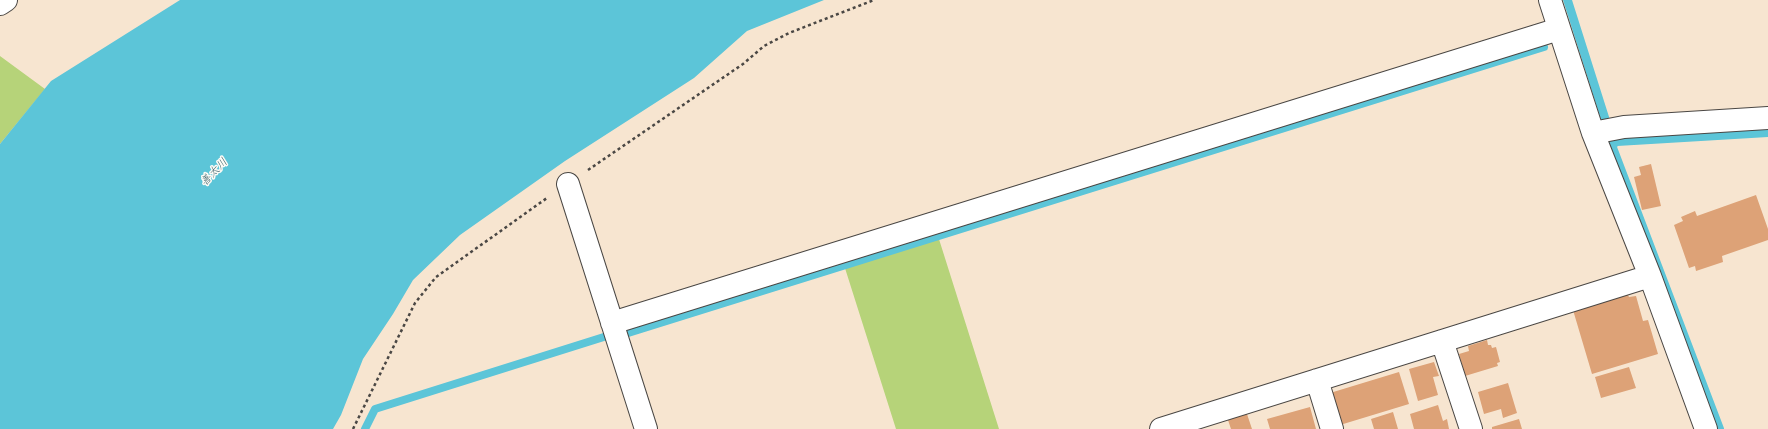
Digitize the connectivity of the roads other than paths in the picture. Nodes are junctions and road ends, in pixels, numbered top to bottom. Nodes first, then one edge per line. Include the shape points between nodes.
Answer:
1 (6, 0) edge
2 (1550, 0) edge
3 (0, 4) edge
4 (1559, 29) junction
5 (1768, 118) edge
6 (1593, 133) junction
7 (568, 184) dead end
8 (1650, 276) junction
9 (612, 323) junction
10 (1442, 341) junction
11 (1317, 380) junction
12 (646, 429) edge
13 (1161, 429) edge
14 (1332, 429) edge
15 (1471, 429) edge
16 (1706, 429) edge

1 - 3 street
2 - 4 street
4 - 6 street
4 - 9 street
5 - 6 street via 1624,127
6 - 8 street
7 - 9 street
8 - 10 street
8 - 16 street
9 - 12 street
10 - 11 street
10 - 15 street
11 - 13 street
11 - 14 street

